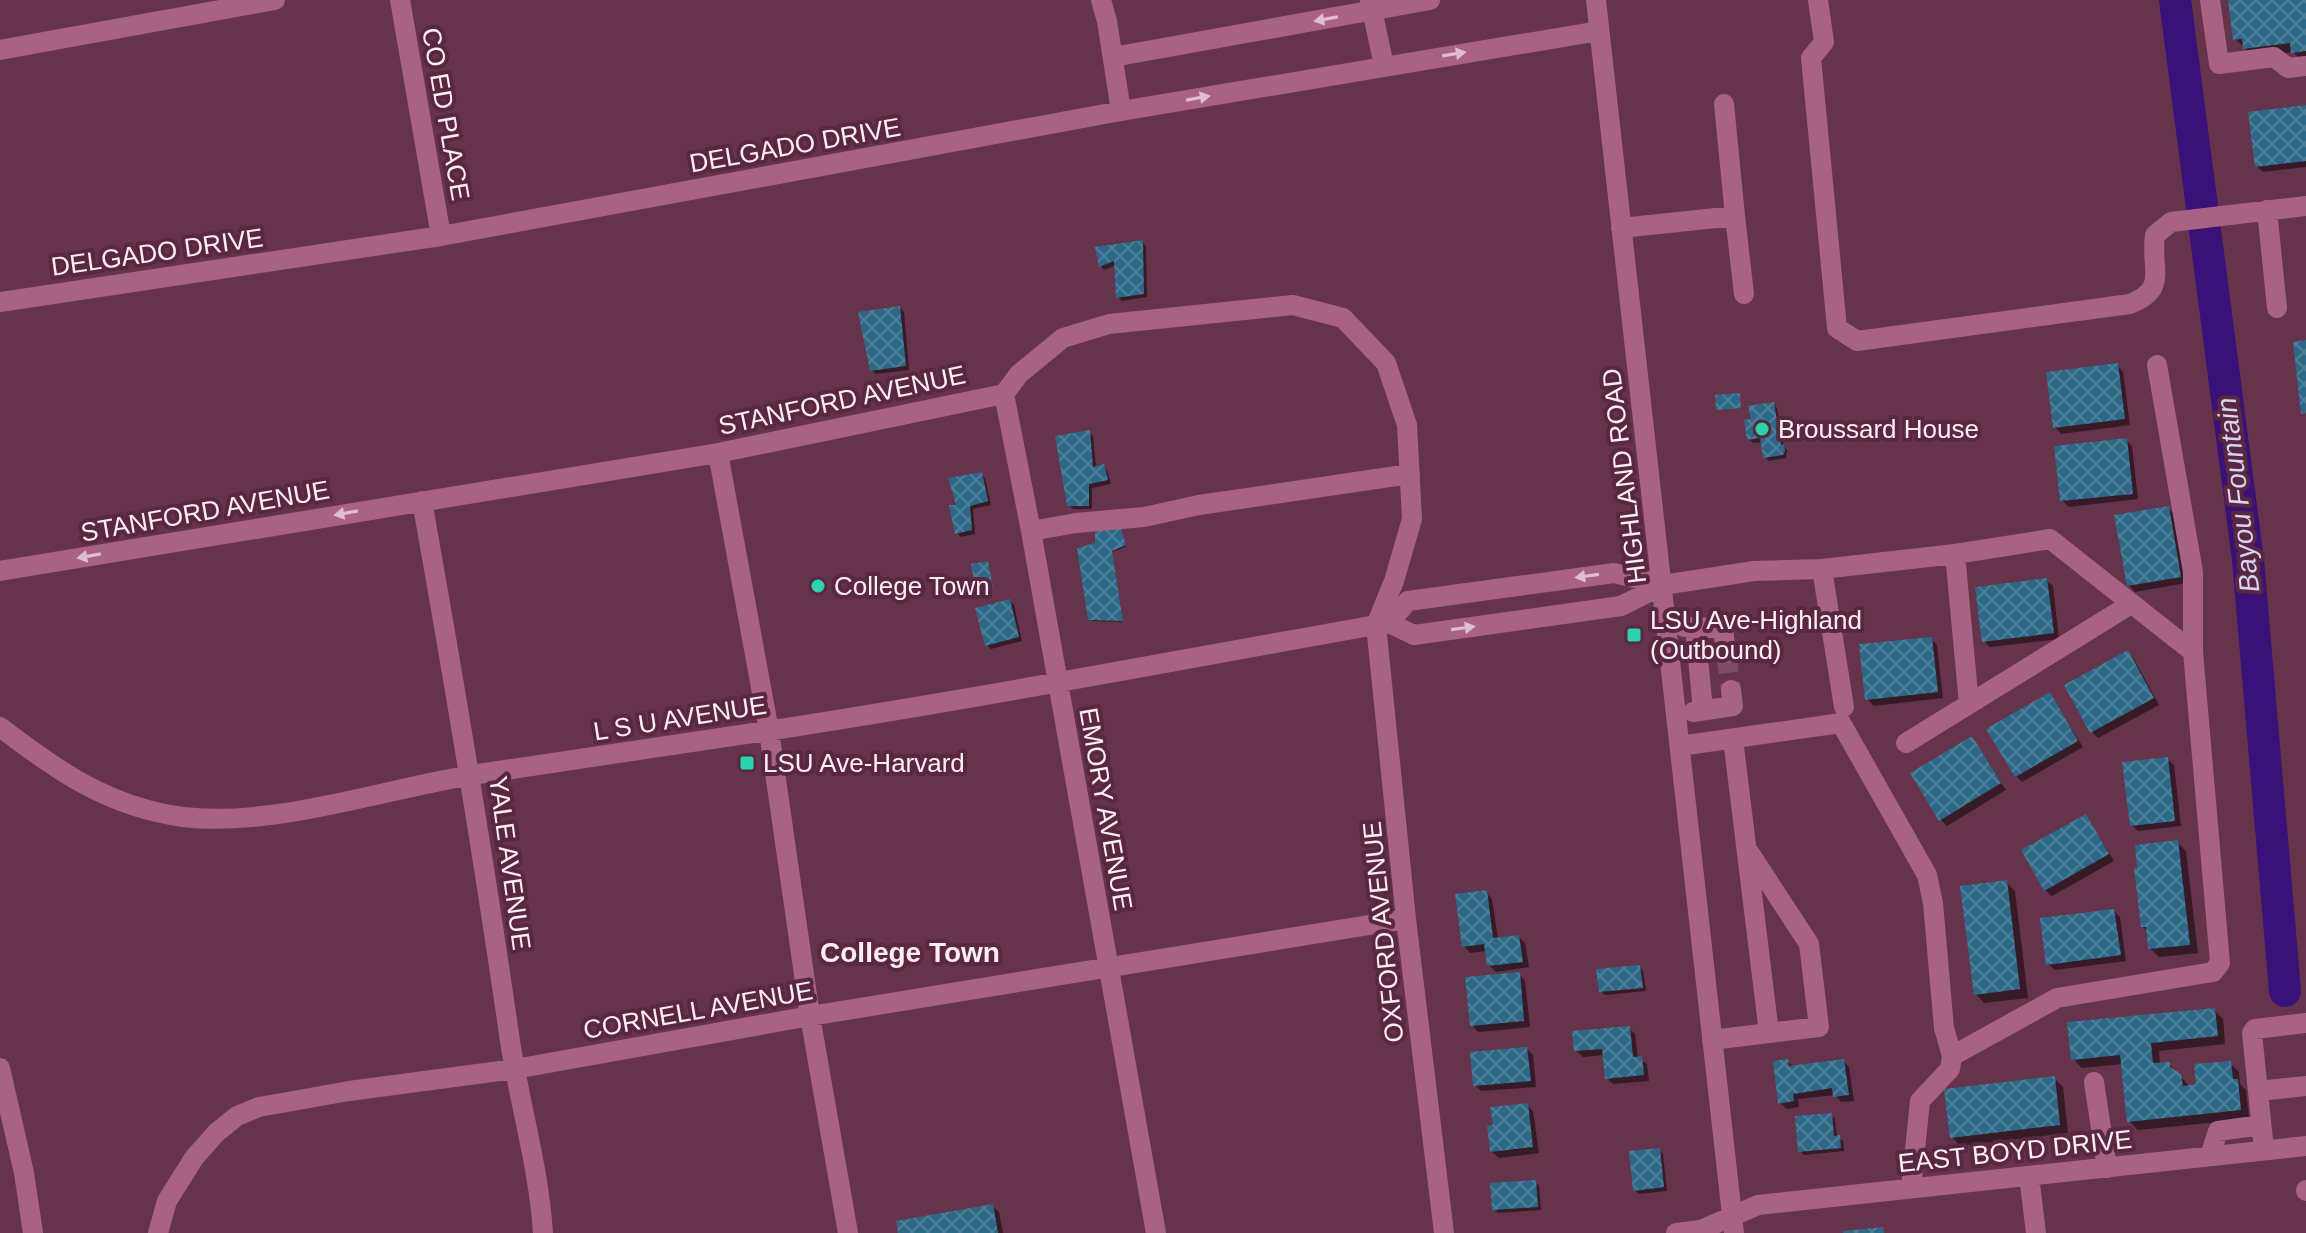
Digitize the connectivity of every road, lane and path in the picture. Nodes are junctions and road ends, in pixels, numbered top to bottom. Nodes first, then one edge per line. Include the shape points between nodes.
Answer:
1 (275, 0) edge
2 (400, 0) edge
3 (1101, 0) edge
4 (1430, 0) edge
5 (1596, 0) edge
6 (1818, 0) edge
7 (2210, 0) edge
8 (1372, 5) edge
9 (1599, 31) junction
10 (0, 50) edge
11 (1113, 57) junction
12 (1384, 66) junction
13 (2306, 66) edge
14 (1724, 104) dead end
15 (1121, 111) junction
16 (2306, 206) edge
17 (2267, 210) junction
18 (1735, 216) junction
19 (1621, 228) junction
20 (441, 236) junction
21 (1744, 294) dead end
22 (3, 297) edge
23 (2277, 308) dead end
24 (2157, 365) dead end
25 (1004, 394) junction
26 (718, 453) junction
27 (1410, 474) junction
28 (422, 501) junction
29 (1031, 531) junction
30 (1955, 554) junction
31 (1822, 569) junction
32 (0, 571) edge
33 (1663, 585) junction
34 (2131, 604) junction
35 (1382, 624) junction
36 (1667, 626) junction
37 (1695, 627) junction
38 (2193, 652) junction
39 (1726, 653) tunnel mouth
40 (1057, 682) junction
41 (1731, 690) dead end
42 (1969, 704) junction
43 (1844, 707) dead end
44 (1703, 710) junction
45 (1677, 714) junction
46 (0, 727) edge
47 (769, 731) junction
48 (1733, 739) junction
49 (1906, 743) dead end
50 (1680, 746) junction
51 (471, 775) junction
52 (1746, 847) junction
53 (1406, 919) junction
54 (1108, 969) junction
55 (810, 1016) junction
56 (2306, 1023) edge
57 (1769, 1033) junction
58 (1712, 1040) junction
59 (1952, 1056) junction
60 (0, 1068) edge
61 (515, 1069) junction
62 (2094, 1082) dead end
63 (2306, 1086) edge
64 (2258, 1091) junction
65 (2261, 1125) junction
66 (2306, 1146) edge
67 (2264, 1150) junction
68 (2210, 1156) junction
69 (2107, 1168) junction
70 (2029, 1176) junction
71 (1911, 1188) junction
72 (1733, 1225) edge
73 (33, 1233) edge
74 (158, 1233) edge
75 (543, 1233) edge
76 (848, 1233) edge
77 (1156, 1233) edge
78 (1444, 1233) edge
79 (1676, 1233) edge
80 (2036, 1233) edge

1 - 10 street
2 - 20 street, CO ED PLACE
3 - 11 street
4 - 8 street
5 - 9 street, HIGHLAND ROAD
6 - 17 street via 1824,42 1811,58 1837,328 1857,341 2130,304 2148,298 2153,289 2155,235 2171,222
7 - 13 street via 2219,64 2274,57 2288,68
8 -> 11 street
8 - 12 street
12 -> 9 street, DELGADO DRIVE
9 - 19 street, HIGHLAND ROAD
11 - 15 street
15 -> 12 street, DELGADO DRIVE
14 - 18 street
15 - 20 street, DELGADO DRIVE
16 - 17 street
17 - 23 street
18 - 19 street
18 - 21 street
19 - 33 street, HIGHLAND ROAD
20 - 22 street, DELGADO DRIVE
24 - 38 street via 2193,572
25 - 26 street, STANFORD AVENUE
25 - 27 street, STANFORD AVENUE via 1019,374 1063,338 1109,324 1293,305 1343,318 1386,363 1407,425
25 - 29 street, EMORY AVENUE
26 - 28 street, STANFORD AVENUE
26 - 47 street
27 - 29 street
27 - 35 street, STANFORD AVENUE via 1412,519
28 -> 32 street, STANFORD AVENUE
28 - 51 street, YALE AVENUE
29 - 40 street, EMORY AVENUE
30 - 31 street
30 - 34 street via 2050,539
30 - 42 street
31 - 33 street via 1754,571
31 - 43 street
35 -> 33 street, L S U AVENUE via 1414,635 1621,606
33 -> 35 street, L S U AVENUE via 1614,573 1456,594 1408,601
33 - 36 street, HIGHLAND ROAD
34 - 38 street
34 - 42 street
35 - 40 street, L S U AVENUE
35 - 53 street, OXFORD AVENUE
36 - 37 street
36 - 45 street, HIGHLAND ROAD
37 - 39 street via 1723,628
37 - 44 street
38 - 59 street via 2220,963 2213,972 2057,998
40 - 47 street, L S U AVENUE
40 - 54 street, EMORY AVENUE
41 - 44 street via 1733,706
42 - 49 street
44 - 45 street
45 - 50 street, HIGHLAND ROAD
46 - 51 street, L S U AVENUE via 78,783 181,817 283,812
47 - 51 street, L S U AVENUE
47 - 55 street
48 - 50 street
48 - 52 street
48 - 59 street via 1841,723 1927,875 1944,1028
50 - 58 street, HIGHLAND ROAD
51 - 61 street, YALE AVENUE
52 - 57 street
52 - 57 street via 1809,944 1819,1027
53 - 54 street, CORNELL AVENUE
53 - 78 street, OXFORD AVENUE
54 - 55 street, CORNELL AVENUE
54 - 77 street, EMORY AVENUE
55 - 61 street, CORNELL AVENUE
55 - 76 street
56 - 64 street via 2252,1033
57 - 58 street
58 - 72 street, HIGHLAND ROAD
59 - 71 street via 1950,1069 1920,1101
60 - 73 street
61 - 74 street, CORNELL AVENUE via 349,1091 237,1116 216,1133 176,1183
61 - 75 street, YALE AVENUE
62 - 69 street
63 - 64 street
64 - 65 street
65 - 67 street
65 - 68 street via 2218,1131
66 - 67 street, EAST BOYD DRIVE
67 - 68 street, EAST BOYD DRIVE
68 - 69 street, EAST BOYD DRIVE
69 - 70 street, EAST BOYD DRIVE
70 - 71 street, EAST BOYD DRIVE
70 - 80 street
71 - 72 street, EAST BOYD DRIVE via 1758,1205
72 - 79 street, EAST BOYD DRIVE

